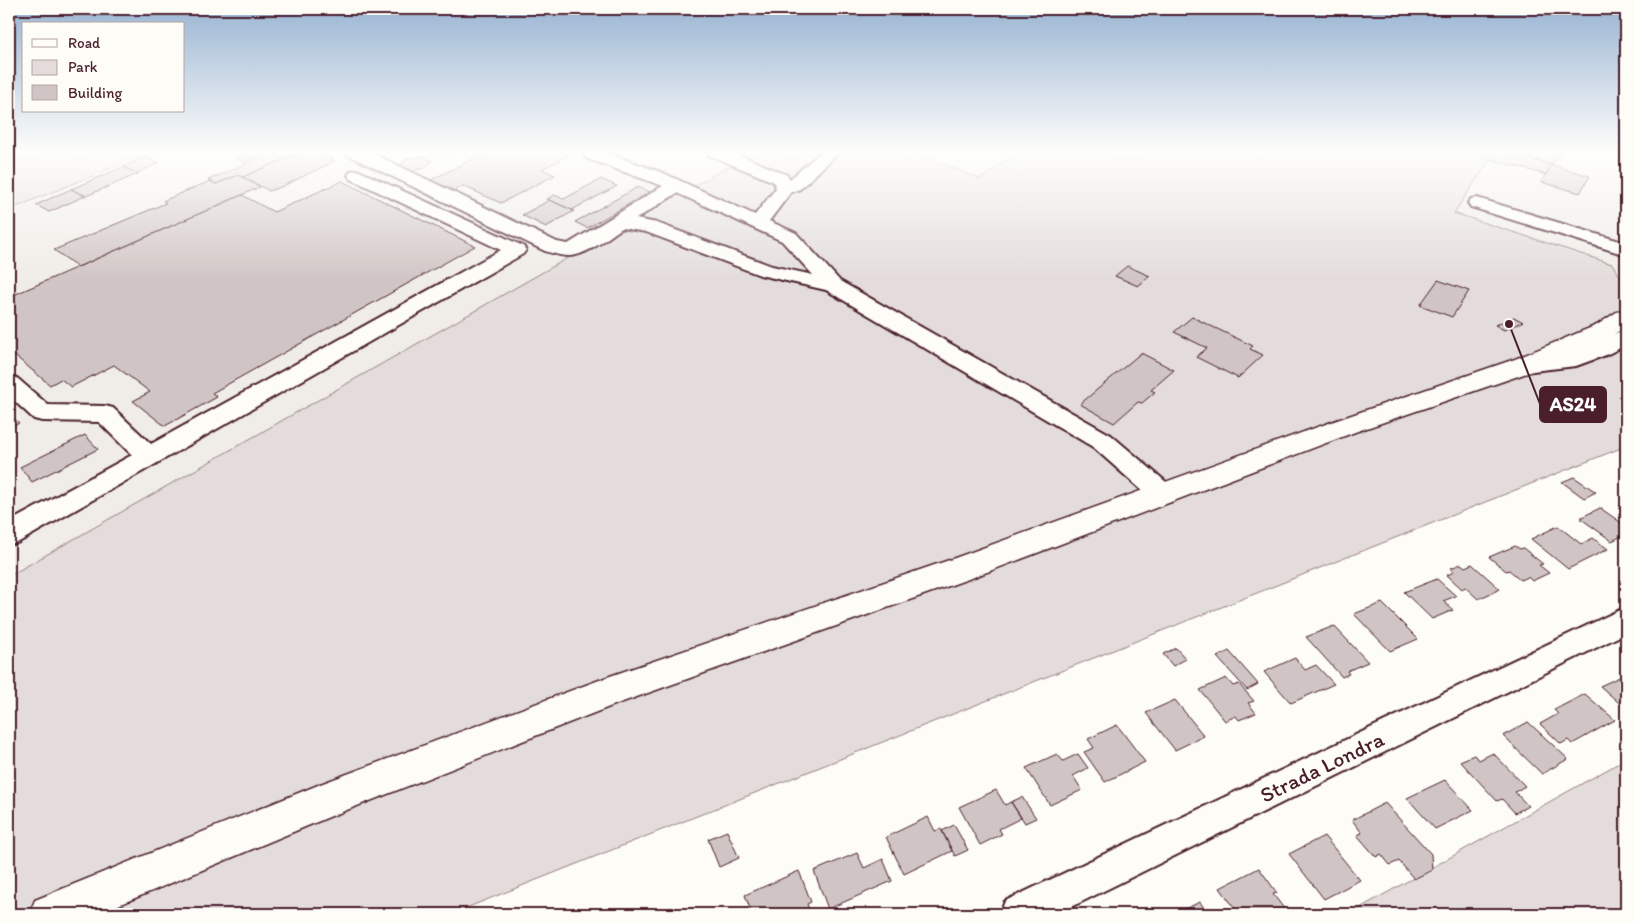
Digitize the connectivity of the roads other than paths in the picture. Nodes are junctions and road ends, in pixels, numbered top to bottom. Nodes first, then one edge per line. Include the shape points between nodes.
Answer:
1 (398, 194) edge
2 (445, 194) edge
3 (663, 194) edge
4 (694, 194) edge
5 (780, 194) edge
6 (1477, 203) dead end
7 (618, 222) junction
8 (758, 223) junction
9 (1626, 249) edge
10 (833, 285) junction
11 (1626, 316) edge
12 (1626, 336) edge
13 (1524, 364) junction
14 (9, 383) edge
15 (149, 456) junction
16 (1163, 494) junction
17 (9, 535) edge
18 (1626, 619) edge
19 (49, 914) edge
20 (1018, 914) edge

1 - 15 street via 516,250
2 - 7 street via 560,249 579,247
3 - 7 street
4 - 8 street
5 - 8 street
6 - 9 street
7 - 10 street via 650,227 768,271
8 - 10 street via 789,237
10 - 16 street via 1102,441
11 - 13 highway via 1568,348
12 - 13 street via 1568,361
13 - 16 highway
14 - 15 street via 42,413 105,414
15 - 17 street
16 - 19 highway via 610,691 323,801
18 - 20 street, Strada Londra

